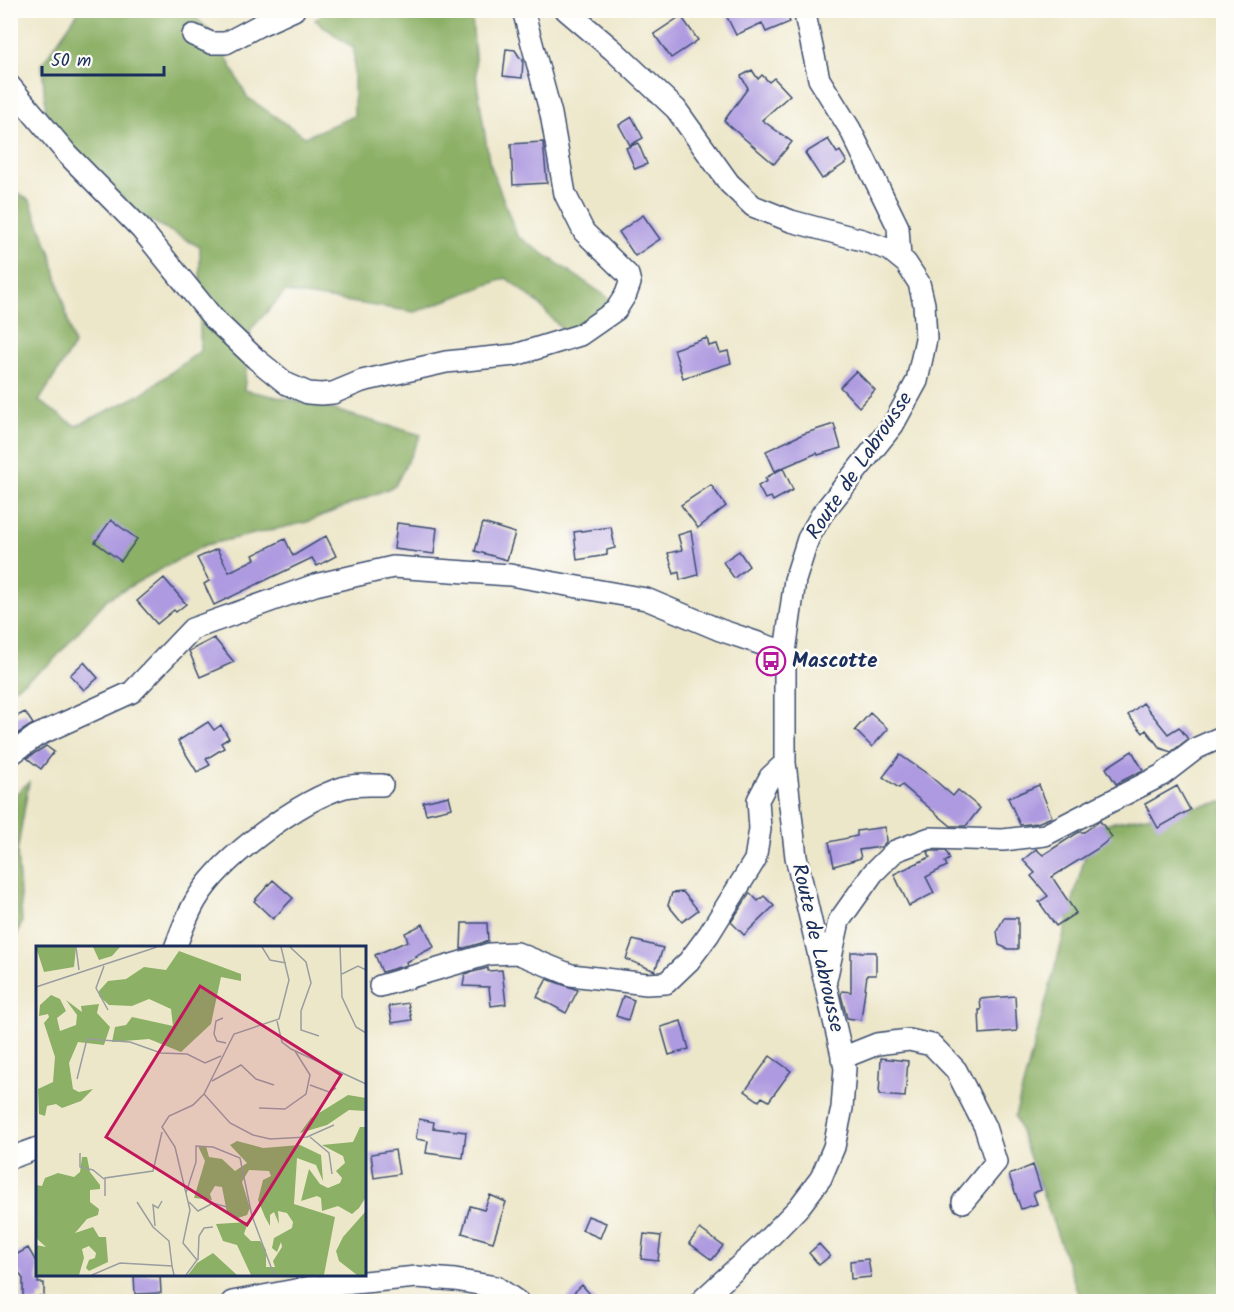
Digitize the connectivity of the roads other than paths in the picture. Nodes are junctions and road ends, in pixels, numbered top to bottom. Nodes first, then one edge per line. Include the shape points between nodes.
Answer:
1 (294, 10) edge
2 (523, 10) edge
3 (566, 10) edge
4 (804, 10) edge
5 (193, 35) dead end
6 (10, 86) edge
7 (900, 258) junction
8 (785, 652) junction
9 (1224, 736) edge
10 (10, 755) edge
11 (785, 763) junction
12 (382, 785) dead end
13 (176, 946) edge
14 (380, 986) dead end
15 (824, 987) junction
16 (842, 1058) junction
17 (36, 1149) edge
18 (10, 1158) edge
19 (963, 1202) dead end
20 (373, 1274) edge
21 (363, 1276) edge
22 (232, 1302) edge
23 (518, 1302) edge
24 (700, 1302) edge

1 - 5 street via 226,43 211,43
2 - 6 street via 551,114 565,194 584,231 628,275 627,294 616,310 580,335 515,355 446,362 362,381 333,393 308,393 287,384 256,359 214,319 141,229 68,155
3 - 7 street, Route de Labrousse via 676,109 729,183 753,206 791,221 862,240
4 - 7 street via 819,79 850,129 898,227
7 - 8 street, Route de Labrousse via 919,283 924,304 926,339 917,381 893,425 822,514 808,539 795,580
8 - 10 street via 646,599 510,575 393,567 315,585 192,629 132,692 36,736
8 - 11 street, Route de Labrousse
9 - 15 street via 1197,748 1162,776 1045,836 1003,840 930,838 895,851 873,873 838,921
11 - 14 street via 770,777 759,800 755,860 709,934 666,983 571,975 517,953 489,954
11 - 15 street, Route de Labrousse via 795,857
12 - 13 street via 362,785 324,795 259,837 216,874 198,896
15 - 16 street, Route de Labrousse
16 - 19 street via 878,1044 909,1040 932,1045 956,1070 985,1127 996,1162
16 - 24 street, Route de Labrousse via 842,1108 834,1147 821,1178 770,1237
17 - 18 street
20 - 23 street via 496,1287
21 - 22 street

